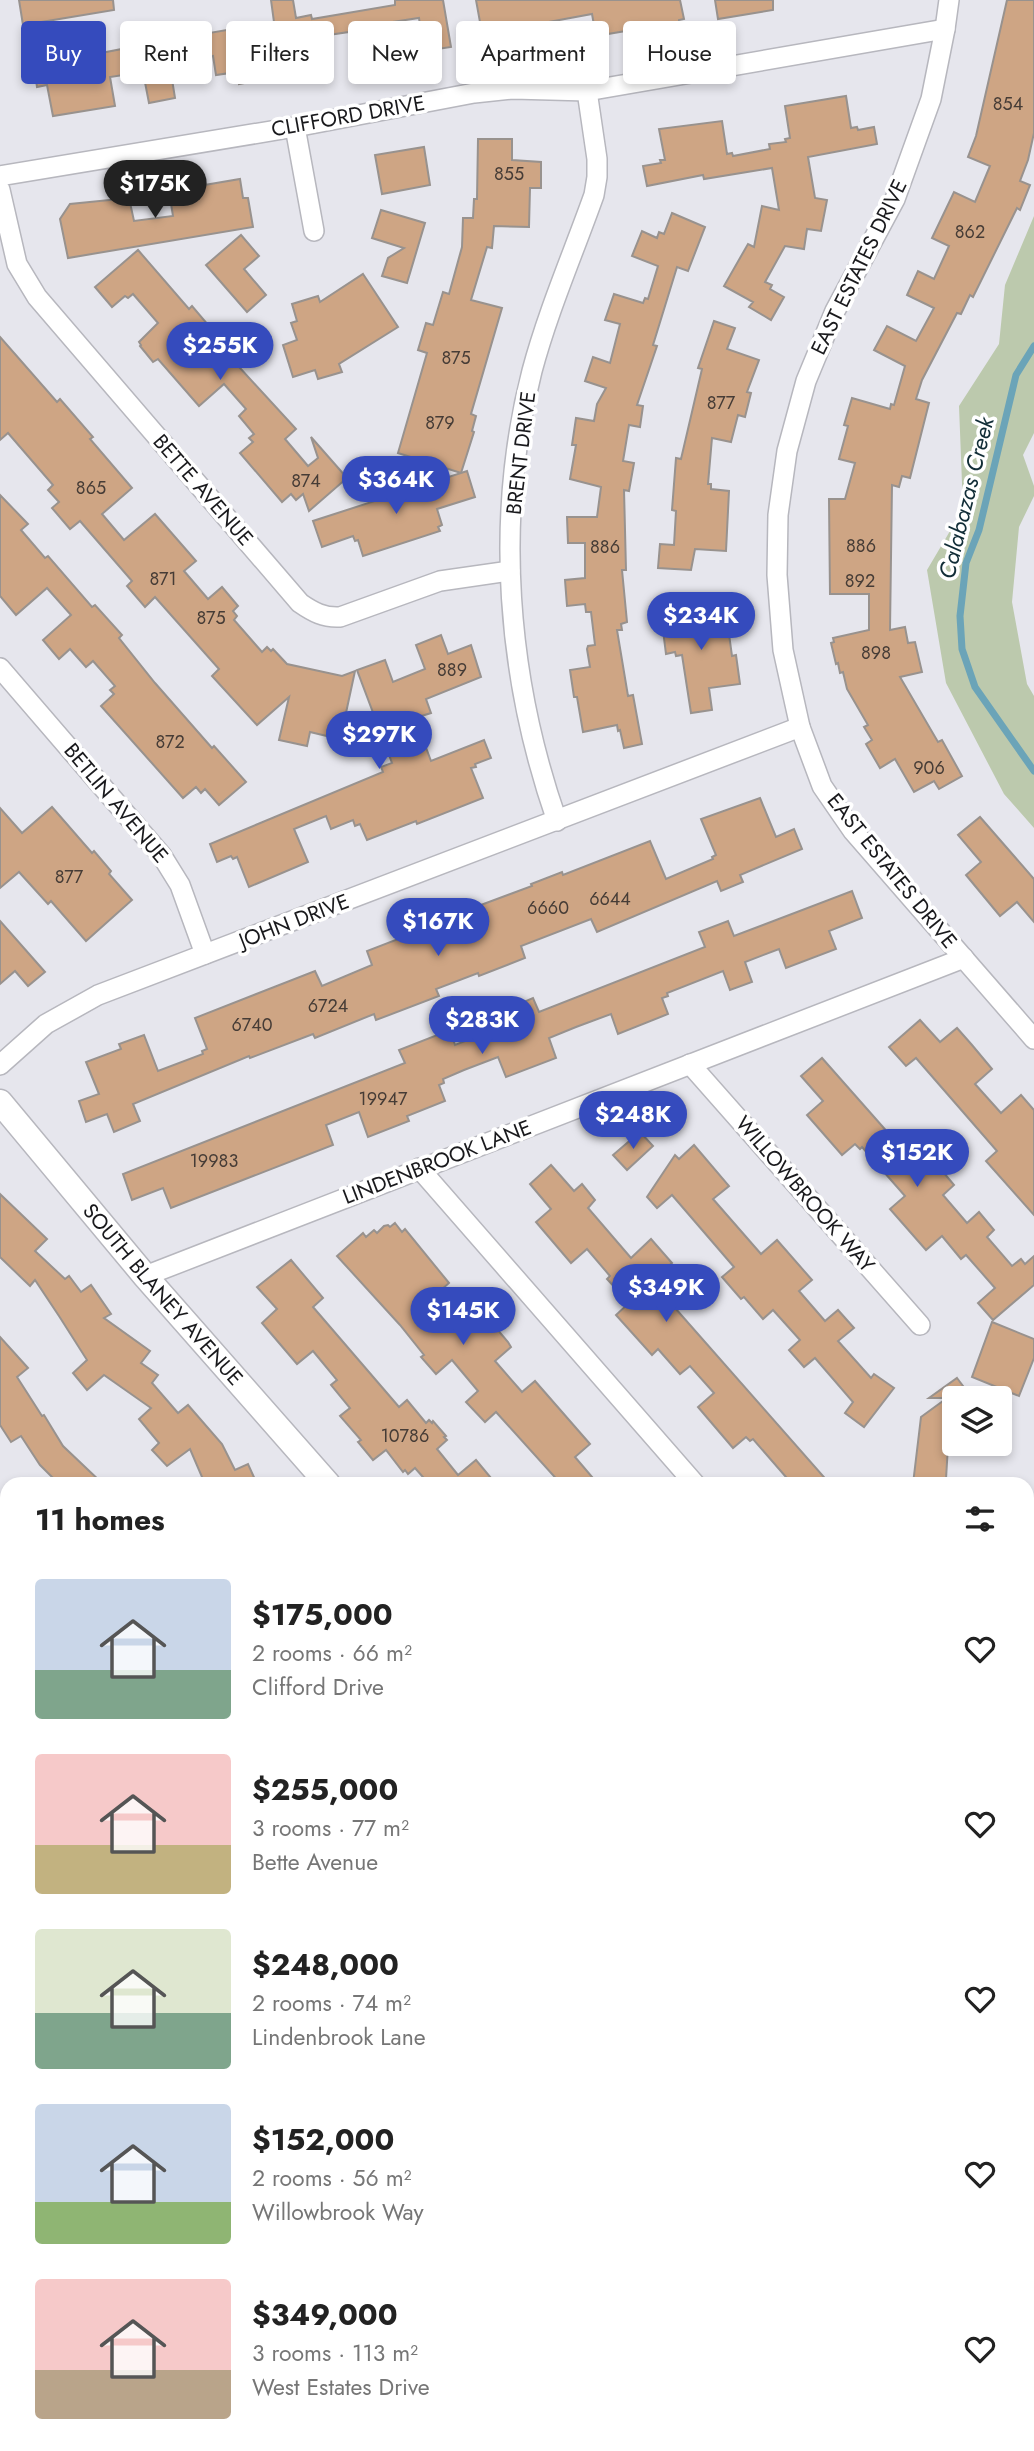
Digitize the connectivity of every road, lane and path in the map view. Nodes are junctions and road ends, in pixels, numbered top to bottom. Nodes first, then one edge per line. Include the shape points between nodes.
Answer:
1 (949, 0) edge
2 (945, 29) junction
3 (587, 91) junction
4 (295, 127) junction
5 (0, 176) edge
6 (0, 190) edge
7 (314, 231) dead end
8 (510, 571) junction
9 (0, 668) edge
10 (800, 727) junction
11 (556, 821) junction
12 (205, 954) junction
13 (964, 958) junction
14 (1034, 1039) edge
15 (690, 1064) junction
16 (0, 1065) edge
17 (0, 1102) edge
18 (419, 1168) junction
19 (145, 1276) junction
20 (920, 1325) dead end
21 (322, 1477) edge
22 (689, 1477) edge

1 - 2 street, EAST ESTATES DRIVE
2 - 3 street, CLIFFORD DRIVE
2 - 10 street, EAST ESTATES DRIVE via 930,99 895,199 835,311 806,381 787,451 778,515 777,575 783,650
3 - 4 street, CLIFFORD DRIVE via 474,93
3 - 8 street, BRENT DRIVE via 597,177 532,373 513,476
4 - 5 street, CLIFFORD DRIVE
4 - 7 street
6 - 8 street, BETTE AVENUE via 17,264 37,297 300,603 329,618 340,617 440,581
8 - 11 street, BRENT DRIVE via 523,694
9 - 12 street, BETLIN AVENUE via 162,856 180,885
10 - 11 street, JOHN DRIVE
10 - 13 street, EAST ESTATES DRIVE via 822,786 853,831
11 - 12 street, JOHN DRIVE
12 - 16 street, JOHN DRIVE via 78,1004 46,1024
13 - 14 street, EAST ESTATES DRIVE
13 - 15 street, LINDENBROOK LANE
15 - 18 street, LINDENBROOK LANE
15 - 20 street, WILLOWBROOK WAY
17 - 19 street, SOUTH BLANEY AVENUE
18 - 19 street, LINDENBROOK LANE
18 - 22 street
19 - 21 street, SOUTH BLANEY AVENUE

